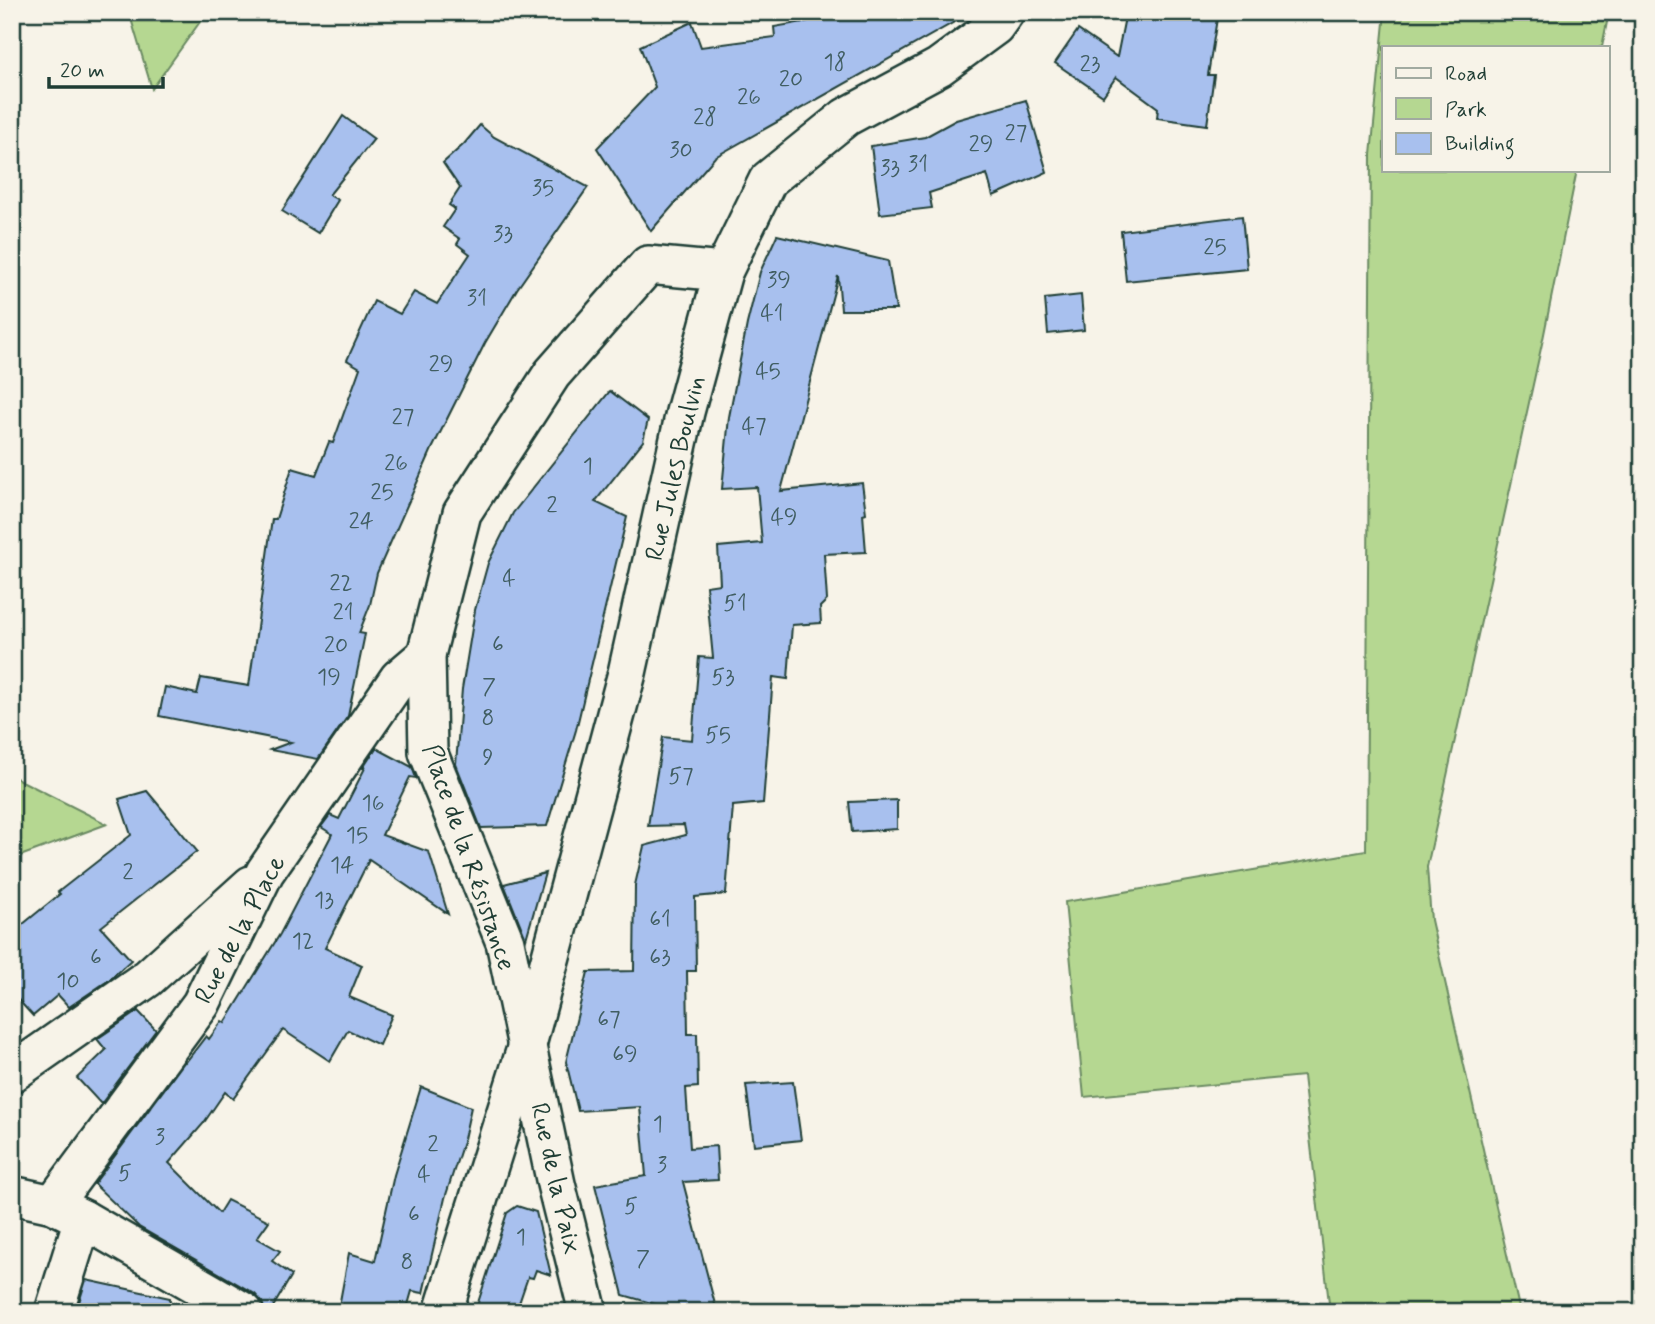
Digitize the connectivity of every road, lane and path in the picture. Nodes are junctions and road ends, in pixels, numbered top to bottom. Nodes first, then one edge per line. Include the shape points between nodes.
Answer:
1 (1005, 12) edge
2 (723, 272) junction
3 (426, 655) junction
4 (265, 872) junction
5 (527, 1045) junction
6 (12, 1073) edge
7 (12, 1195) edge
8 (68, 1212) junction
9 (54, 1312) edge
10 (244, 1312) edge
11 (443, 1312) edge
12 (588, 1312) edge

1 - 2 street, Rue Jules Boulvin via 995,26 939,67 846,117 768,180
2 - 3 street, Place de la Résistance via 648,265 552,374 461,513
2 - 5 street, Rue Jules Boulvin via 685,412 628,673
3 - 4 street, Rue de la Place via 399,678
3 - 5 street, Place de la Résistance via 428,752 505,942
4 - 6 street via 148,978
4 - 8 street, Rue de la Place via 201,1004
5 - 11 street, Rue Jules Boulvin
5 - 12 street, Rue de la Paix
7 - 8 street
8 - 9 street, Rue de la Place
8 - 10 street

